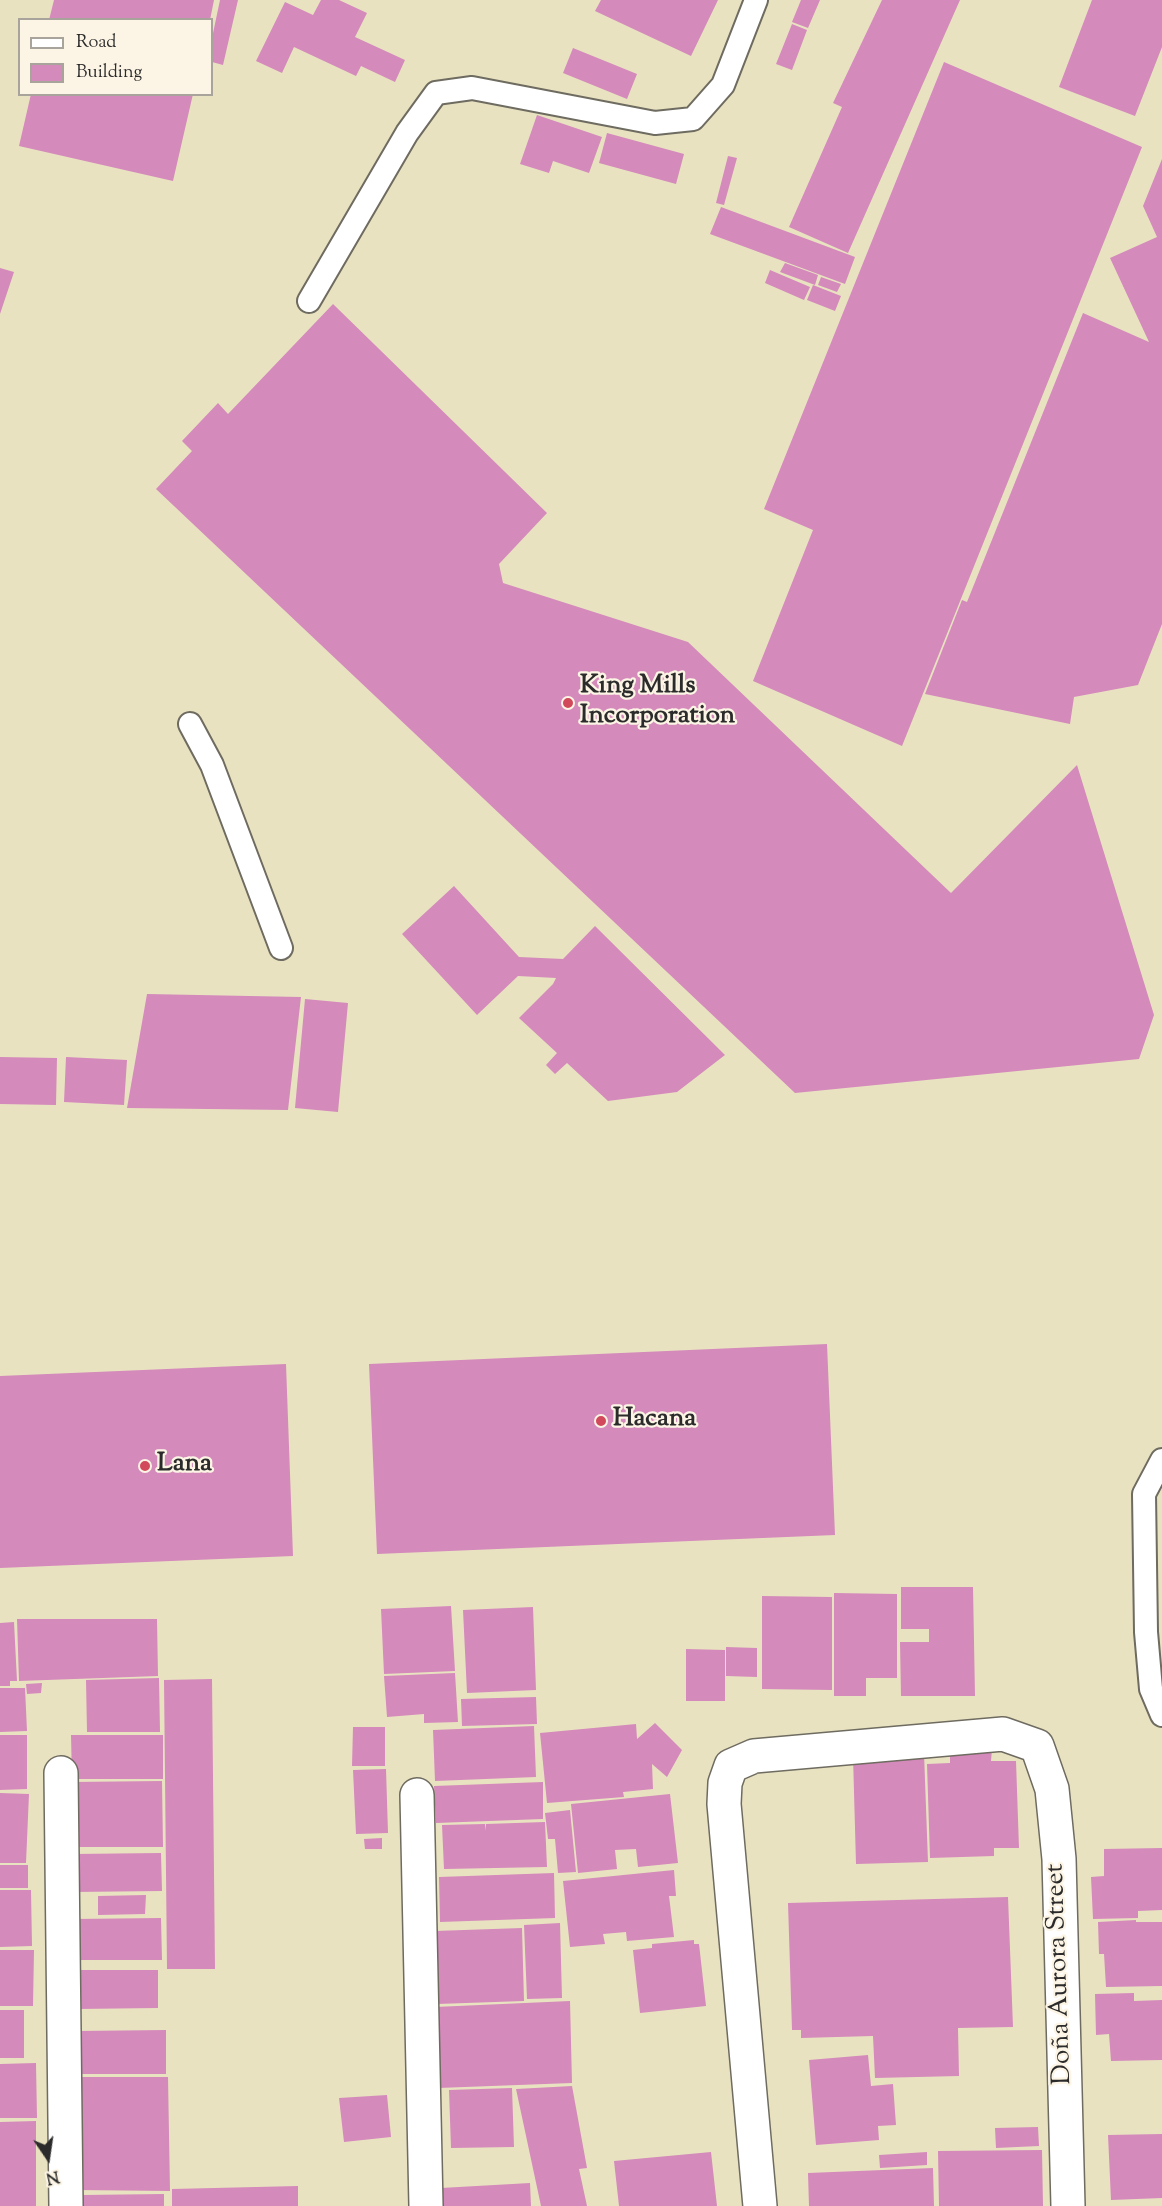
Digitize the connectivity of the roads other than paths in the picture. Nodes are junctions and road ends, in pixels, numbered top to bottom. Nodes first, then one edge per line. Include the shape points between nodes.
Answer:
1 (756, 0) edge
2 (309, 301) dead end
3 (190, 724) dead end
4 (282, 948) dead end
5 (1162, 1460) edge
6 (1162, 1715) edge
7 (61, 1773) dead end
8 (417, 1795) dead end
9 (66, 2206) edge
10 (426, 2206) edge
11 (760, 2206) edge
12 (1068, 2206) edge

1 - 2 lane via 723,84 693,119 655,123 472,88 436,93 407,133
3 - 4 lane via 212,765
5 - 6 lane via 1144,1494 1146,1632 1151,1689
7 - 9 street
8 - 10 street
11 - 12 street, Doña Aurora Street via 724,1804 731,1766 753,1756 1003,1734 1036,1746 1052,1789 1059,1859

